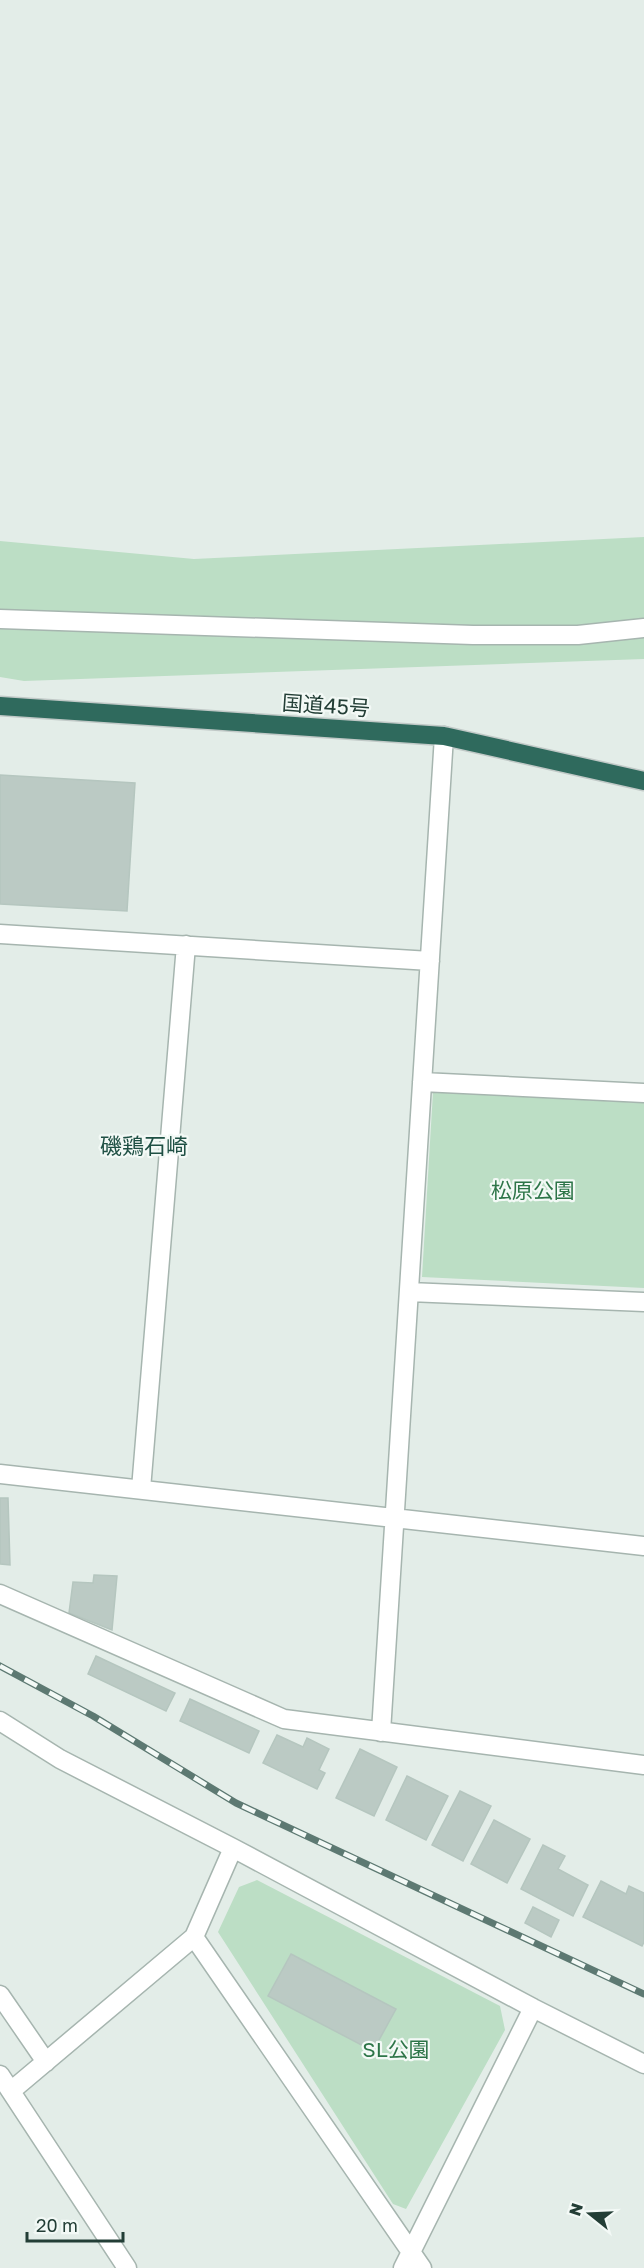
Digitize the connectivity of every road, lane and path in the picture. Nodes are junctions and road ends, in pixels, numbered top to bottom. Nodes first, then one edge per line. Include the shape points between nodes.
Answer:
1 (0, 619) edge
2 (644, 628) edge
3 (0, 706) edge
4 (444, 736) junction
5 (644, 781) edge
6 (0, 934) edge
7 (186, 945) junction
8 (430, 961) junction
9 (422, 1082) junction
10 (644, 1094) edge
11 (409, 1292) junction
12 (644, 1302) edge
13 (0, 1474) edge
14 (141, 1488) junction
15 (394, 1518) junction
16 (644, 1546) edge
17 (0, 1594) edge
18 (0, 1721) edge
19 (381, 1732) junction
20 (644, 1765) edge
21 (233, 1848) junction
22 (194, 1937) junction
23 (0, 1995) edge
24 (533, 2008) junction
25 (46, 2062) junction
26 (644, 2064) edge
27 (0, 2075) edge
28 (11, 2091) junction
29 (407, 2260) edge
30 (127, 2268) edge
31 (422, 2268) edge

1 - 2 street via 473,635 578,634
3 - 4 highway, 国道45号
4 - 5 highway, 国道45号
4 - 8 street
6 - 7 street
7 - 8 street
7 - 14 street
8 - 9 street
9 - 10 street
9 - 11 street
11 - 12 street
11 - 15 street
13 - 14 street
14 - 15 street
15 - 16 street
15 - 19 street
17 - 19 street via 284,1719
18 - 21 street via 60,1759
19 - 20 street
21 - 22 street
21 - 24 street
22 - 25 street
22 - 29 street
23 - 25 street
24 - 26 street
24 - 29 street
25 - 28 street
27 - 28 street
28 - 30 street
29 - 31 street

